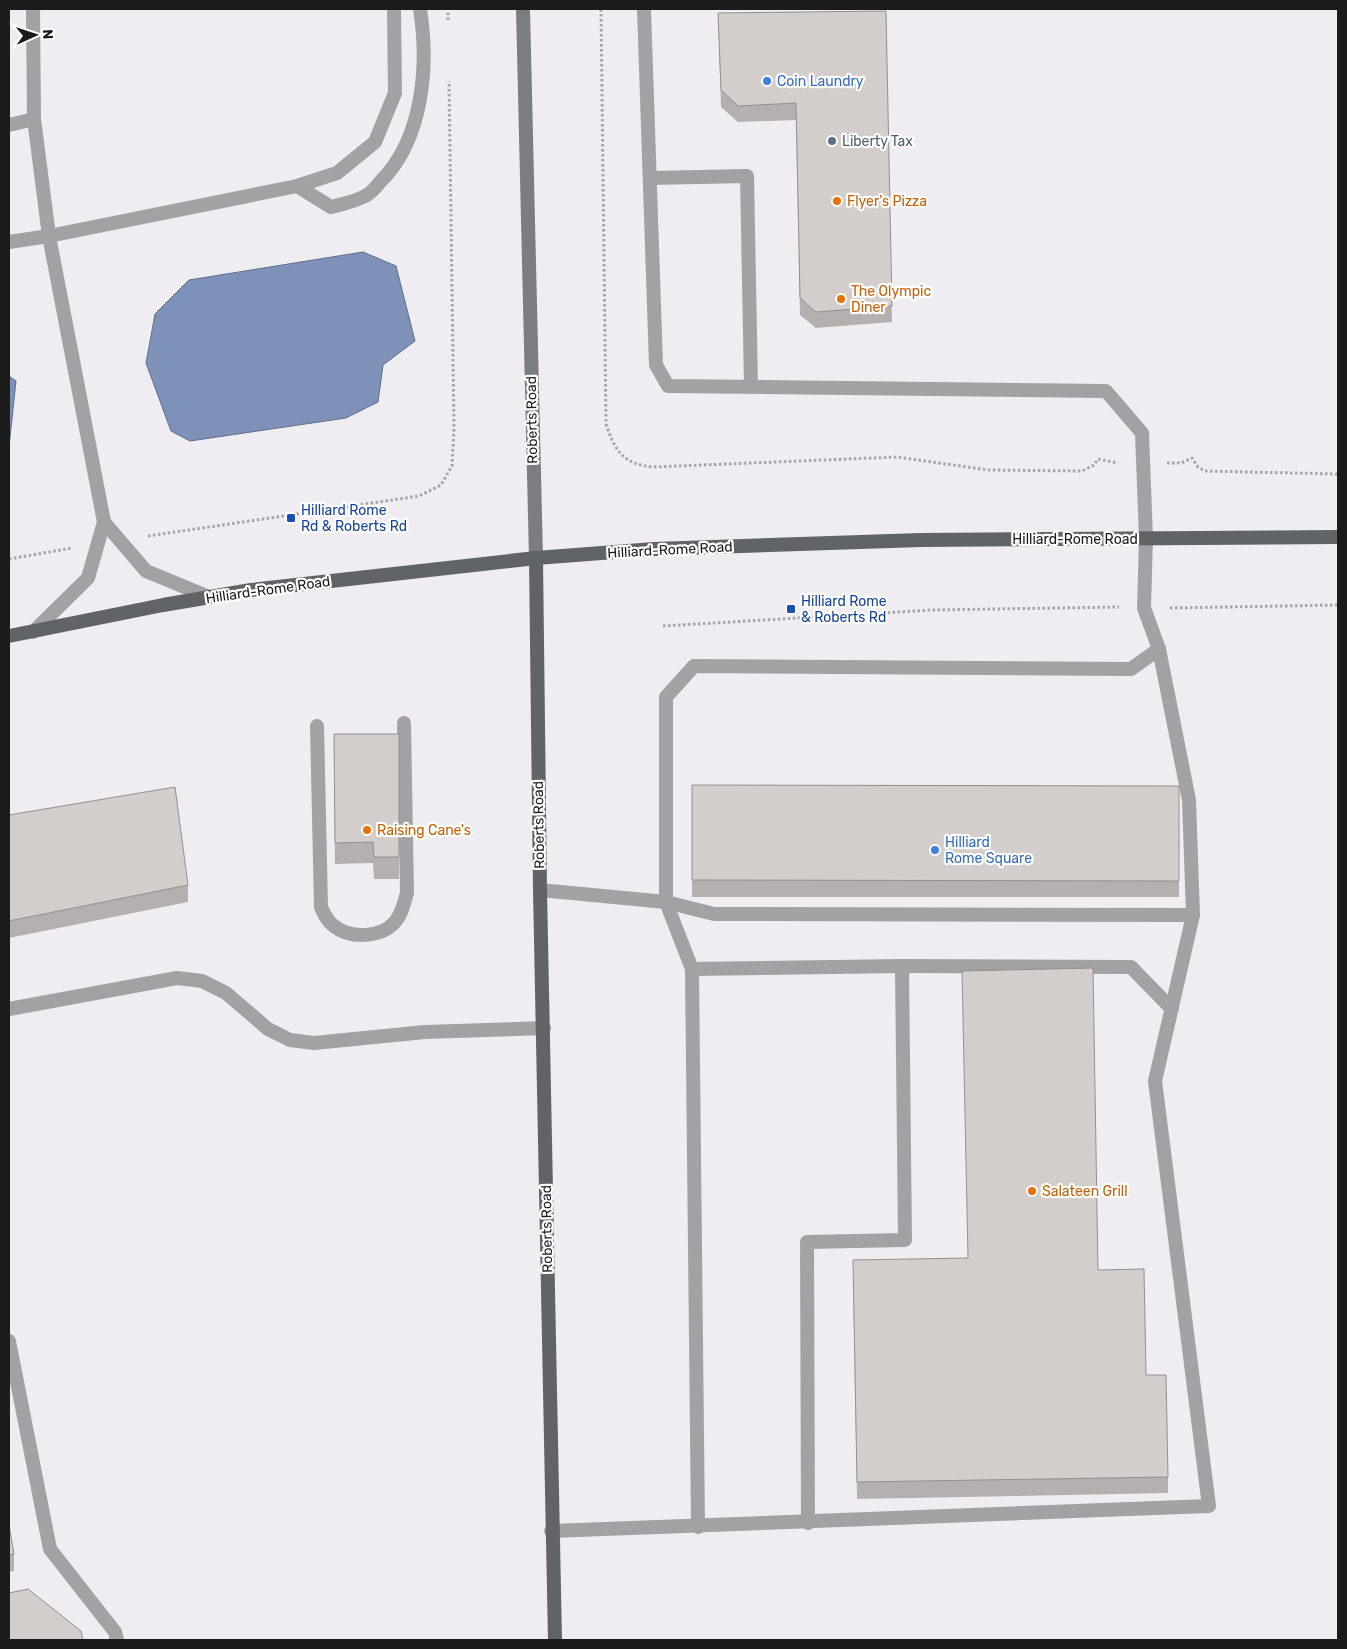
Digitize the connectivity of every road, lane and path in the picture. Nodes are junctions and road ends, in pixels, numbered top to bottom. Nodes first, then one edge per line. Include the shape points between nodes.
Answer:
1 (33, 9) edge
2 (394, 9) edge
3 (420, 9) edge
4 (448, 9) edge
5 (523, 9) edge
6 (644, 9) edge
7 (448, 29) dead end
8 (449, 79) dead end
9 (34, 118) junction
10 (9, 125) edge
11 (650, 178) junction
12 (297, 186) junction
13 (49, 236) junction
14 (9, 242) edge
15 (750, 386) junction
16 (104, 522) junction
17 (1338, 537) edge
18 (1146, 538) junction
19 (120, 541) junction
20 (98, 544) junction
21 (536, 558) junction
22 (9, 559) edge
23 (209, 597) junction
24 (1338, 605) edge
25 (1144, 608) junction
26 (663, 626) dead end
27 (33, 632) junction
28 (9, 636) edge
29 (1159, 649) junction
30 (404, 723) dead end
31 (317, 726) dead end
32 (540, 890) junction
33 (666, 902) junction
34 (1193, 915) junction
35 (902, 966) junction
36 (692, 968) junction
37 (1172, 1009) junction
38 (9, 1010) edge
39 (544, 1028) junction
40 (9, 1341) edge
41 (808, 1523) junction
42 (698, 1527) junction
43 (552, 1531) junction
44 (116, 1640) edge
45 (555, 1640) edge

1 - 9 lane
2 - 12 lane via 394,93 376,142 337,173
3 - 12 lane via 424,75 415,122 396,166 367,195 331,207
4 - 7 path
5 - 21 main road, Roberts Road
6 - 11 lane
8 - 19 path via 454,429 452,466 441,486 419,496
9 - 10 lane
9 - 13 lane
11 - 15 lane via 656,365 668,386
11 - 15 lane via 747,176
12 - 13 lane
13 - 14 lane
13 - 16 lane
15 - 18 lane via 1106,391 1142,433
16 - 19 lane
16 - 20 lane
17 - 18 main road, Hilliard-Rome Road
18 - 21 main road, Hilliard-Rome Road via 911,540 654,549
18 - 25 lane
19 - 23 lane via 146,571
20 - 22 path
20 - 27 lane via 88,578
21 - 23 main road, Hilliard-Rome Road
21 - 32 main road, Roberts Road
23 - 27 main road, Hilliard-Rome Road
24 - 25 path
25 - 26 path via 932,610
25 - 29 lane
27 - 28 main road, Hilliard-Rome Road
29 - 33 lane via 1131,669 694,666 666,697
29 - 34 lane via 1189,800
30 - 31 lane via 406,893 395,922 387,929 363,935 341,931 332,925 321,907
32 - 33 lane
32 - 39 main road, Roberts Road
33 - 34 lane via 714,914
33 - 36 lane
34 - 37 lane
35 - 36 lane
35 - 37 lane via 1131,967
35 - 41 lane via 905,1240 807,1242
36 - 42 lane
37 - 41 lane via 1155,1081 1209,1506
38 - 39 lane via 177,978 202,980 226,993 268,1029 290,1040 314,1042 426,1032
39 - 43 main road, Roberts Road
40 - 44 lane via 50,1549 115,1632
41 - 42 lane
42 - 43 lane
43 - 45 main road, Roberts Road

